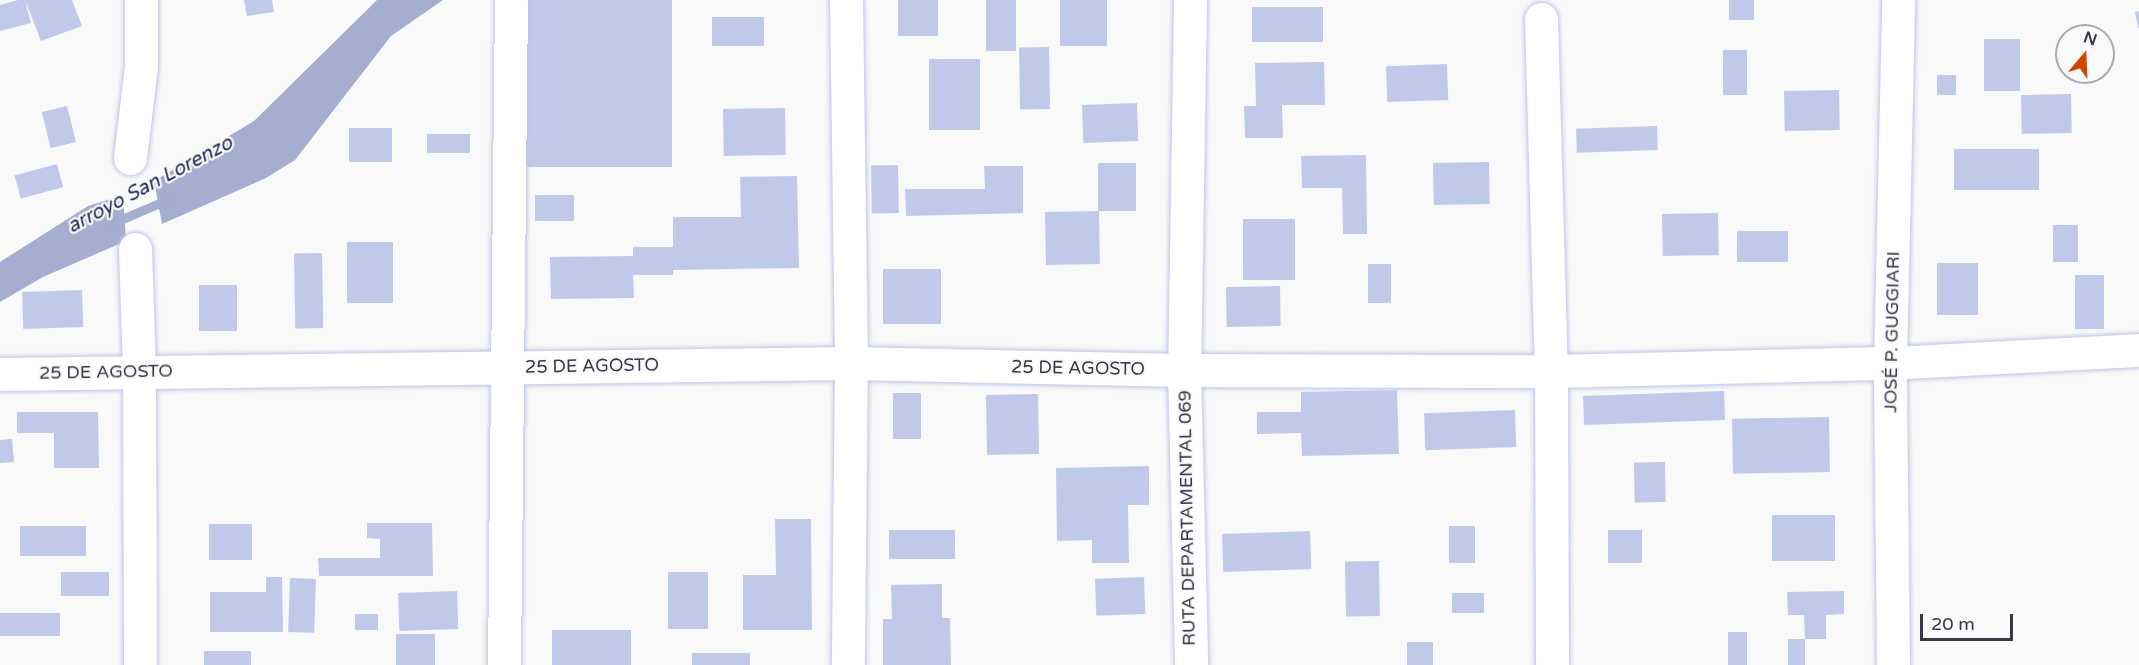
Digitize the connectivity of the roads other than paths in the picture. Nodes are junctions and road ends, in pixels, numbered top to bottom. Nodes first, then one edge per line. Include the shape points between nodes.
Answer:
1 (141, 0) edge
2 (511, 0) edge
3 (846, 0) edge
4 (1190, 0) edge
5 (1898, 0) edge
6 (1541, 19) dead end
7 (130, 158) dead end
8 (135, 249) dead end
9 (2139, 350) edge
10 (851, 363) junction
11 (1890, 363) junction
12 (506, 367) junction
13 (1184, 370) junction
14 (1551, 371) junction
15 (139, 372) junction
16 (0, 374) edge
17 (140, 665) edge
18 (504, 665) edge
19 (848, 665) edge
20 (1191, 665) edge
21 (1552, 665) edge
22 (1893, 665) edge

1 - 7 street via 141,66
2 - 12 street
3 - 10 street
4 - 13 street, RUTA DEPARTAMENTAL 069
5 - 11 street, JOSÉ P. GUGGIARI
6 - 14 street
8 - 15 street
9 - 11 street, 25 DE AGOSTO
10 - 12 street, 25 DE AGOSTO
10 - 13 street, 25 DE AGOSTO
10 - 19 street
11 - 14 street, 25 DE AGOSTO
11 - 22 street, JOSÉ P. GUGGIARI
12 - 15 street, 25 DE AGOSTO
12 - 18 street
13 - 14 street, 25 DE AGOSTO
13 - 20 street, RUTA DEPARTAMENTAL 069
14 - 21 street
15 - 16 street, 25 DE AGOSTO
15 - 17 street

